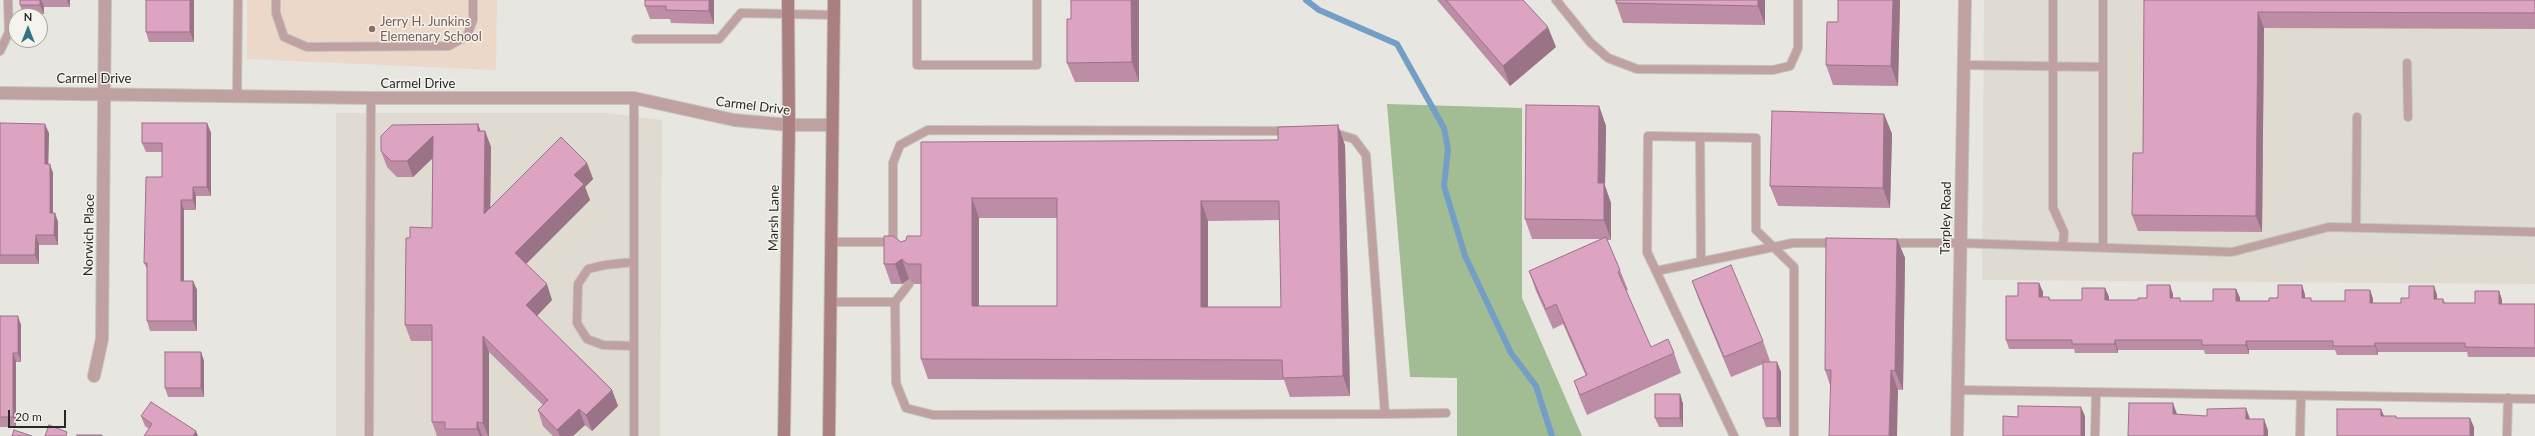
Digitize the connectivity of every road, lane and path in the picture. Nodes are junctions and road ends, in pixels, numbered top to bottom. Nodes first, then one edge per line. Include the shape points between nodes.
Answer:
1 (8, 0) edge
2 (106, 0) edge
3 (238, 0) edge
4 (276, 0) edge
5 (473, 0) edge
6 (788, 0) edge
7 (834, 0) edge
8 (917, 0) edge
9 (1037, 0) edge
10 (1556, 0) edge
11 (1798, 0) edge
12 (1966, 0) edge
13 (2053, 0) edge
14 (2103, 0) edge
15 (788, 14) junction
16 (834, 15) junction
17 (636, 39) dead end
18 (0, 51) edge
19 (2407, 63) dead end
20 (1964, 65) junction
21 (2052, 66) junction
22 (2103, 67) junction
23 (0, 93) edge
24 (105, 93) junction
25 (237, 96) junction
26 (371, 98) junction
27 (634, 98) junction
28 (2357, 117) dead end
29 (2408, 117) dead end
30 (789, 125) junction
31 (832, 125) junction
32 (1297, 131) edge
33 (1320, 131) edge
34 (1700, 137) junction
35 (2356, 228) junction
36 (2535, 232) edge
37 (831, 242) junction
38 (893, 242) junction
39 (1848, 243) edge
40 (1879, 243) edge
41 (1959, 243) junction
42 (2063, 246) junction
43 (1773, 247) junction
44 (2103, 247) junction
45 (904, 251) edge
46 (634, 262) junction
47 (1701, 262) junction
48 (1656, 271) junction
49 (909, 284) edge
50 (830, 302) junction
51 (895, 302) junction
52 (634, 346) junction
53 (94, 376) dead end
54 (1958, 390) junction
55 (2096, 393) junction
56 (2300, 396) junction
57 (2508, 398) junction
58 (2535, 399) edge
59 (1446, 413) dead end
60 (1385, 414) junction
61 (369, 436) edge
62 (634, 436) edge
63 (784, 436) edge
64 (829, 436) edge
65 (1734, 436) edge
66 (1794, 436) edge
67 (1957, 436) edge
68 (2095, 436) edge
69 (2300, 436) edge
70 (2507, 436) edge

1 - 18 lane via 9,32
2 - 24 street, Norwich Place
3 - 25 lane
4 - 5 lane via 276,13 284,37 307,48 449,46 466,36 473,20
6 - 15 main road, Marsh Lane
7 - 16 main road
8 - 9 lane via 917,65 1037,65
10 - 11 lane via 1590,42 1608,58 1637,69 1773,70 1790,66 1798,48
12 - 20 street, Tarpley Road
13 - 21 lane
14 - 22 lane
15 - 16 lane
15 - 17 lane via 741,14 719,39
15 - 30 main road, Marsh Lane
16 - 31 main road
19 - 29 lane
20 - 21 lane
20 - 41 street, Tarpley Road
21 - 22 lane
21 - 42 lane via 2054,208 2064,232
22 - 44 lane
23 - 24 street, Carmel Drive
24 - 25 street, Carmel Drive
24 - 53 street, Norwich Place via 102,339
25 - 26 street, Carmel Drive
26 - 27 street, Carmel Drive
26 - 61 lane
27 - 30 street, Carmel Drive via 734,120
27 - 46 lane
28 - 35 lane
30 - 31 street, Carmel Drive
30 - 63 main road, Marsh Lane
31 - 37 main road
32 - 38 lane via 928,130 900,144 893,163
33 - 60 lane via 1354,139 1366,155
34 - 43 lane via 1756,138 1756,230
34 - 47 lane
34 - 48 lane via 1648,136 1647,252
35 - 36 lane
35 - 44 lane via 2329,227 2232,252
37 - 38 lane
37 - 50 main road
38 - 45 lane
39 - 43 lane
40 - 41 lane
41 - 42 lane
41 - 54 street, Tarpley Road
42 - 44 lane
43 - 47 lane
43 - 66 lane via 1794,267
46 - 52 lane
46 - 52 lane via 605,264 588,269 578,284 577,323 587,339 603,345
47 - 48 lane
48 - 65 lane
49 - 51 lane
50 - 51 lane
50 - 64 main road
51 - 60 lane via 896,383 906,408 932,415
52 - 62 lane
54 - 55 lane
54 - 67 street, Tarpley Road
55 - 56 lane
55 - 68 lane
56 - 57 lane
56 - 69 lane
57 - 58 lane
57 - 70 lane
59 - 60 lane

